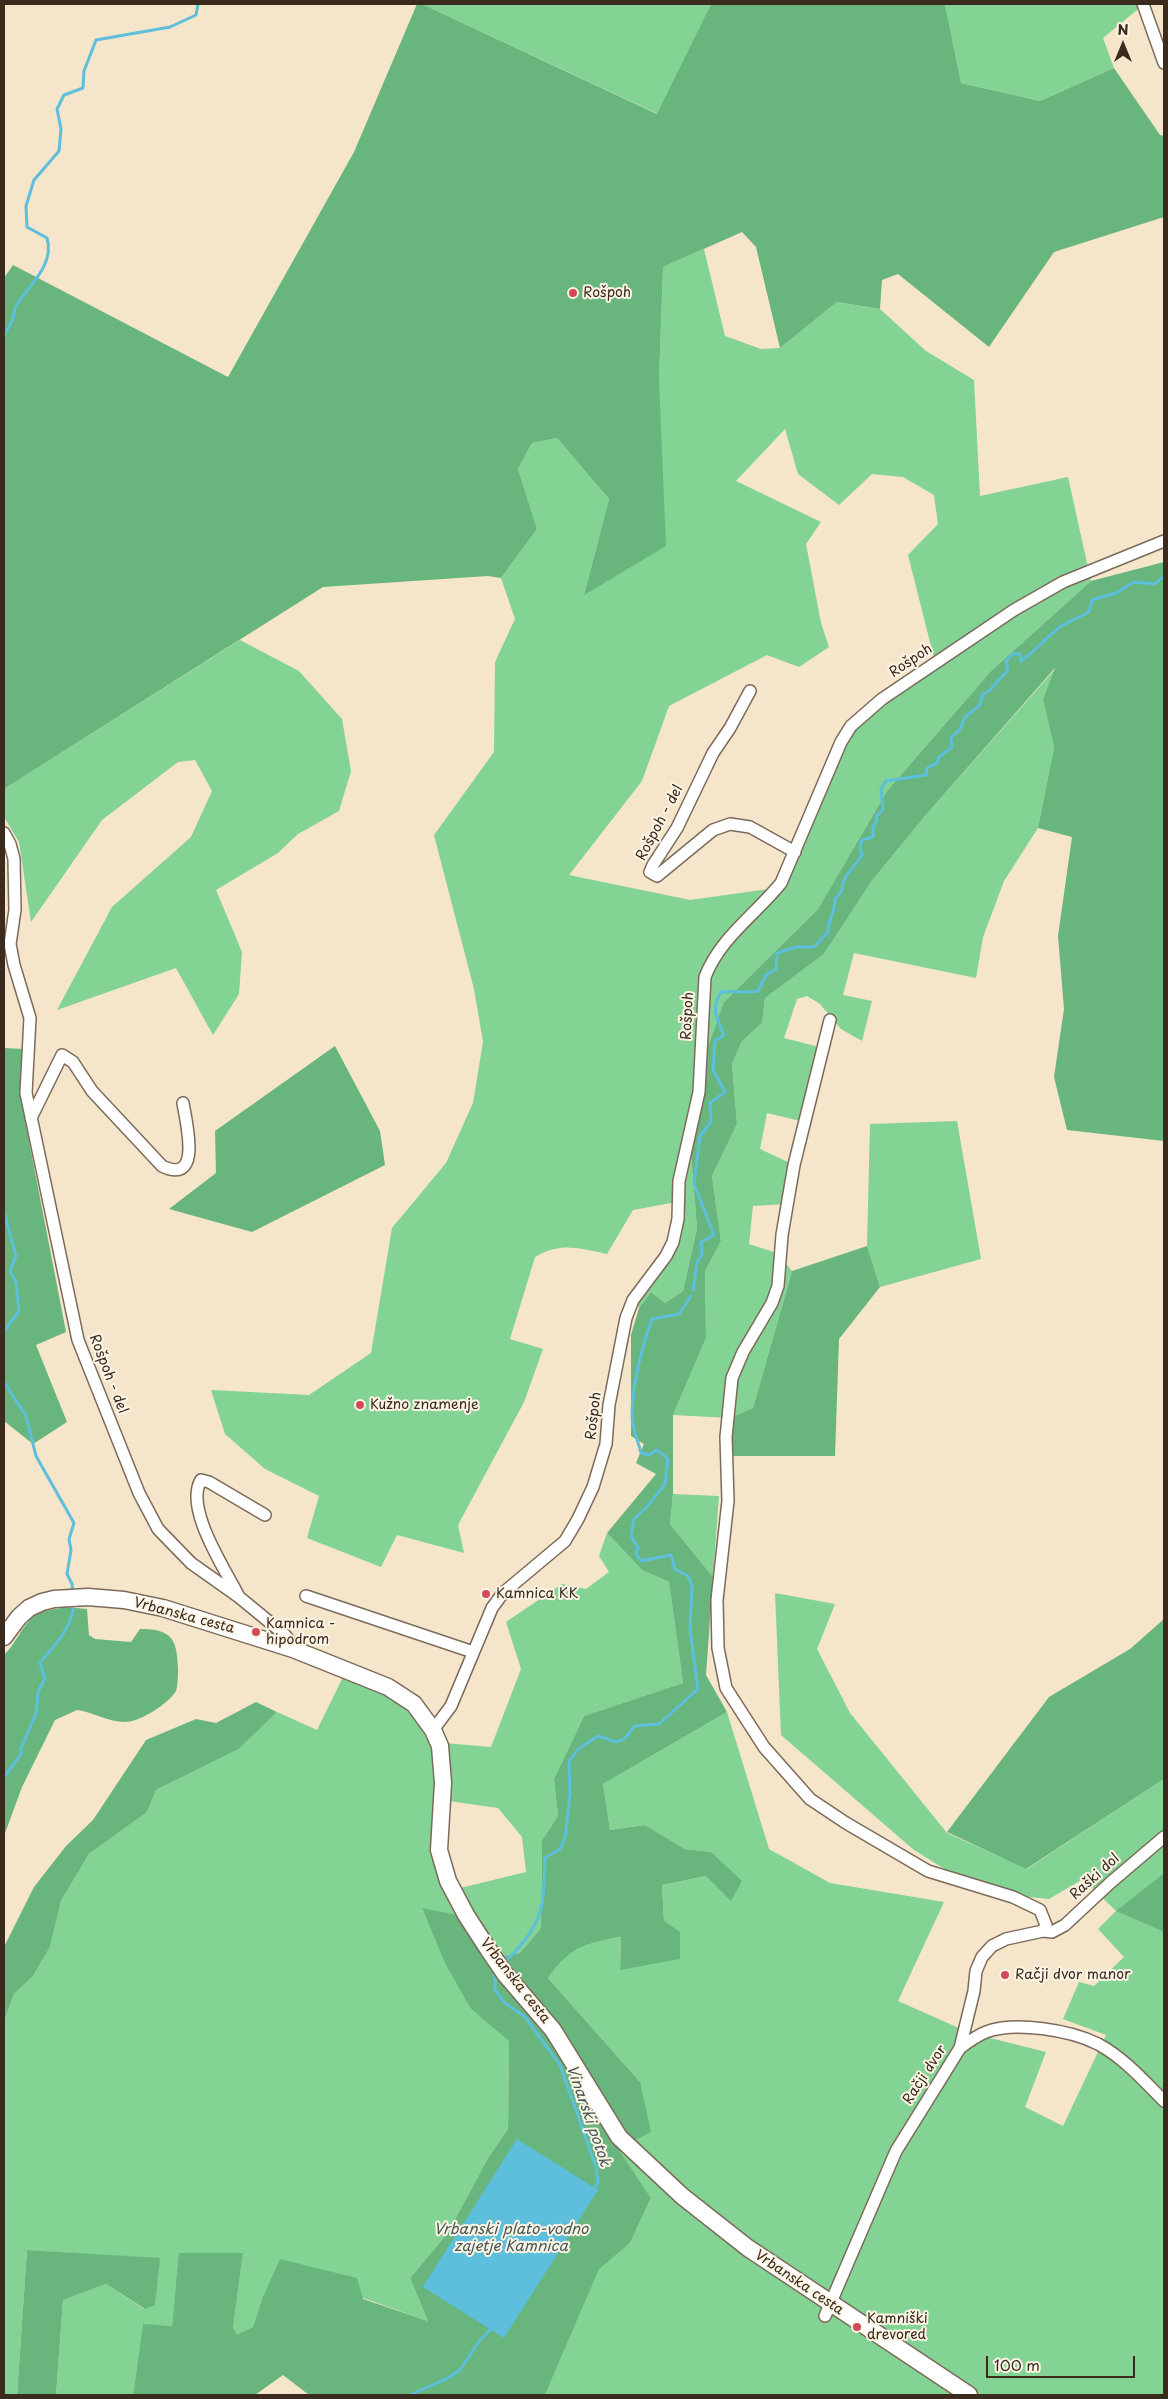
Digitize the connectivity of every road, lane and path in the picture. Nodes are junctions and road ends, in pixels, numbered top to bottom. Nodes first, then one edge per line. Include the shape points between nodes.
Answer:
1 (1143, 4) edge
2 (1164, 63) edge
3 (1164, 541) edge
4 (750, 691) dead end
5 (4, 834) edge
6 (795, 852) junction
7 (830, 1020) dead end
8 (183, 1103) dead end
9 (31, 1118) junction
10 (265, 1515) dead end
11 (306, 1596) dead end
12 (239, 1597) junction
13 (4, 1637) edge
14 (297, 1650) junction
15 (473, 1652) junction
16 (433, 1730) junction
17 (1164, 1837) edge
18 (1043, 1931) junction
19 (960, 2048) junction
20 (1164, 2102) edge
21 (828, 2309) junction
22 (969, 2395) edge

1 - 2 street
3 - 6 street, Rošpoh via 1063,582 1014,610 870,709 851,726 841,742
4 - 6 street, Rošpoh - del via 650,872 657,876 713,830 730,824 750,828
5 - 9 street, Rošpoh - del via 14,859 16,880 10,944 30,1018 26,1093
6 - 15 street, Rošpoh via 781,883 725,941 705,977 699,1092 679,1181 678,1219 666,1256 632,1300 626,1318 609,1405 606,1444 587,1501 565,1541 498,1601
7 - 18 street via 794,1166 782,1235 778,1286 732,1378 726,1437 728,1501 717,1600 718,1648 726,1688 764,1747 810,1799 928,1871 1014,1897 1040,1910 1045,1917
8 - 9 street via 190,1149 188,1161 183,1167 173,1170 162,1166 92,1091 74,1062 62,1055
9 - 12 street, Rošpoh - del via 78,1340 139,1493 158,1529 191,1563
10 - 12 street, Rošpoh - del via 209,1482 201,1480 197,1486 200,1516
11 - 15 street
12 - 14 street, Rošpoh - del via 284,1634
13 - 14 street, Vrbanska cesta via 29,1608 62,1598 88,1597 164,1608
14 - 16 street, Vrbanska cesta via 388,1687 414,1704
15 - 16 street, Rošpoh via 451,1706
16 - 21 street, Vrbanska cesta via 440,1746 443,1784 439,1850 448,1881 501,1968 553,2030 619,2137 646,2164 748,2248
17 - 18 street, Raški dol via 1065,1925 1052,1932
18 - 19 street, Raški dol via 1006,1939 992,1946 982,1958 976,1971
19 - 20 street, Račji dvor via 974,2037 1005,2028 1054,2031 1099,2045 1119,2058
19 - 21 street, Račji dvor via 896,2151
21 - 22 street, Vrbanska cesta

